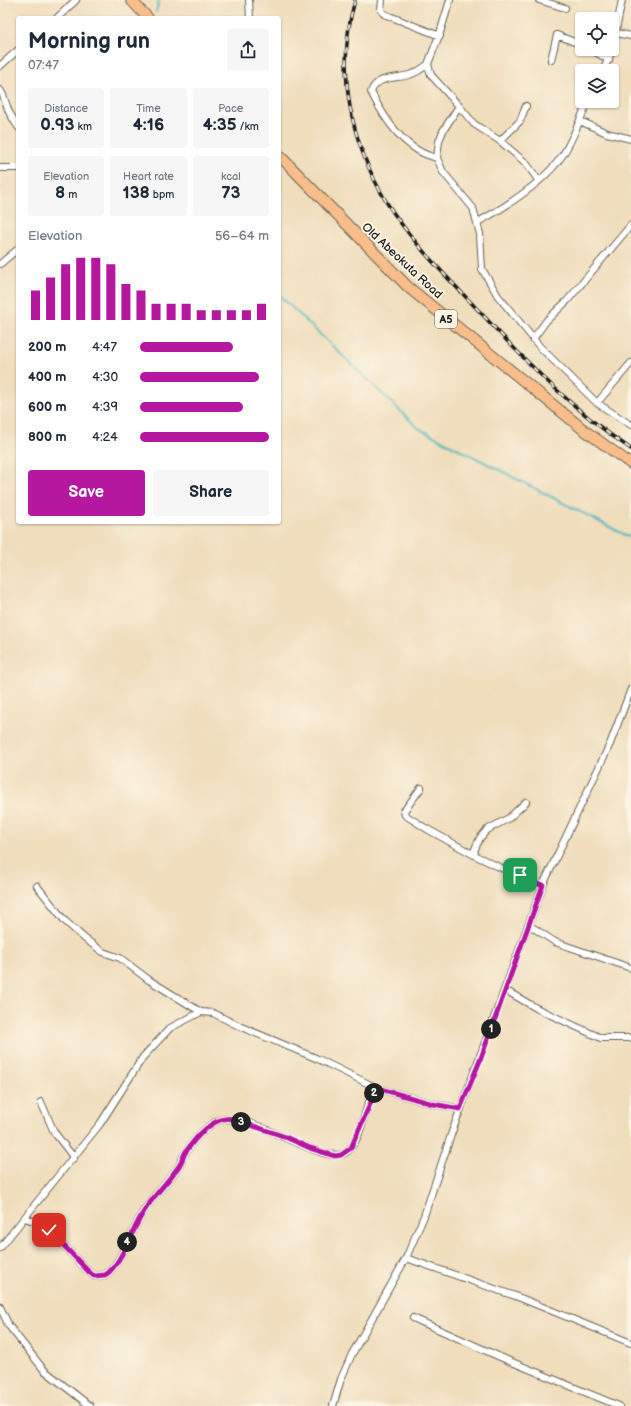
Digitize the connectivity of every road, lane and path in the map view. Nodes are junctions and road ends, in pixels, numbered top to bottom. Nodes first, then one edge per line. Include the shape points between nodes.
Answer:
1 (76, 0) edge
2 (131, 0) edge
3 (250, 0) edge
4 (382, 0) edge
5 (450, 0) edge
6 (540, 0) edge
7 (622, 0) edge
8 (565, 8) dead end
9 (59, 16) edge
10 (146, 16) edge
11 (250, 16) edge
12 (619, 16) edge
13 (619, 34) edge
14 (440, 36) junction
15 (631, 36) edge
16 (575, 42) edge
17 (16, 52) edge
18 (602, 56) edge
19 (610, 56) edge
20 (551, 60) dead end
21 (609, 60) junction
22 (428, 64) junction
23 (607, 64) edge
24 (0, 66) edge
25 (0, 90) edge
26 (459, 106) junction
27 (526, 106) dead end
28 (585, 108) edge
29 (580, 121) junction
30 (16, 124) edge
31 (631, 139) edge
32 (500, 141) junction
33 (281, 157) edge
34 (437, 158) junction
35 (0, 168) edge
36 (16, 168) edge
37 (538, 180) junction
38 (478, 222) junction
39 (631, 225) edge
40 (16, 251) edge
41 (0, 264) edge
42 (533, 339) junction
43 (631, 362) edge
44 (597, 403) junction
45 (631, 425) edge
46 (631, 464) edge
47 (631, 690) edge
48 (421, 788) dead end
49 (526, 802) dead end
50 (476, 856) junction
51 (543, 885) junction
52 (37, 886) dead end
53 (528, 926) junction
54 (631, 968) edge
55 (505, 990) junction
56 (201, 1012) junction
57 (631, 1038) edge
58 (377, 1088) junction
59 (41, 1102) dead end
60 (460, 1109) junction
61 (74, 1158) junction
62 (25, 1218) junction
63 (0, 1248) edge
64 (406, 1258) junction
65 (0, 1307) edge
66 (413, 1318) dead end
67 (631, 1343) edge
68 (90, 1406) edge
69 (333, 1406) edge
70 (619, 1406) edge

1 - 9 street
2 - 10 highway
3 - 11 street
4 - 14 street via 381,10 384,14
5 - 14 street
6 - 8 street
7 - 12 street
13 - 15 street
14 - 22 street
16 - 20 street via 557,35
17 - 24 street
18 - 21 street
19 - 21 street
21 - 23 street
22 - 26 street via 431,75
22 - 34 street via 407,76 384,79 371,92 409,146
25 - 30 street
26 - 32 street via 474,124
26 - 34 street via 443,131
27 - 32 street via 520,121
28 - 29 street
29 - 31 street
29 - 37 street via 562,156
32 - 37 street via 526,163
33 - 46 highway, Old Abeokuta Road / A5 via 408,287 584,430
34 - 38 street via 443,172 473,208
35 - 36 street
37 - 38 street via 503,207
38 - 42 street via 482,269 498,296
39 - 42 street
40 - 41 street
42 - 44 street via 569,378
43 - 44 street
44 - 45 street
47 - 51 street via 610,744
48 - 50 street via 404,811 405,815
49 - 50 street via 509,818 494,825 480,838 474,851
50 - 51 street via 533,883
51 - 53 street
52 - 56 street via 84,938 103,952 129,964 149,980
53 - 54 street via 555,942
53 - 55 street
55 - 57 street via 538,1009 601,1038
55 - 60 street
56 - 58 street via 213,1013
56 - 61 street via 170,1028 144,1057 115,1104
58 - 60 street
58 - 62 street via 351,1148 341,1155 335,1156 310,1148 233,1119 226,1118 212,1124 198,1136 179,1166 142,1213 113,1268 105,1275 94,1276 42,1224
59 - 61 street via 54,1132
60 - 64 street via 438,1178
61 - 62 street
62 - 63 street
64 - 67 street via 518,1297
64 - 69 street via 352,1354
65 - 68 street via 17,1337 50,1377
66 - 70 street

